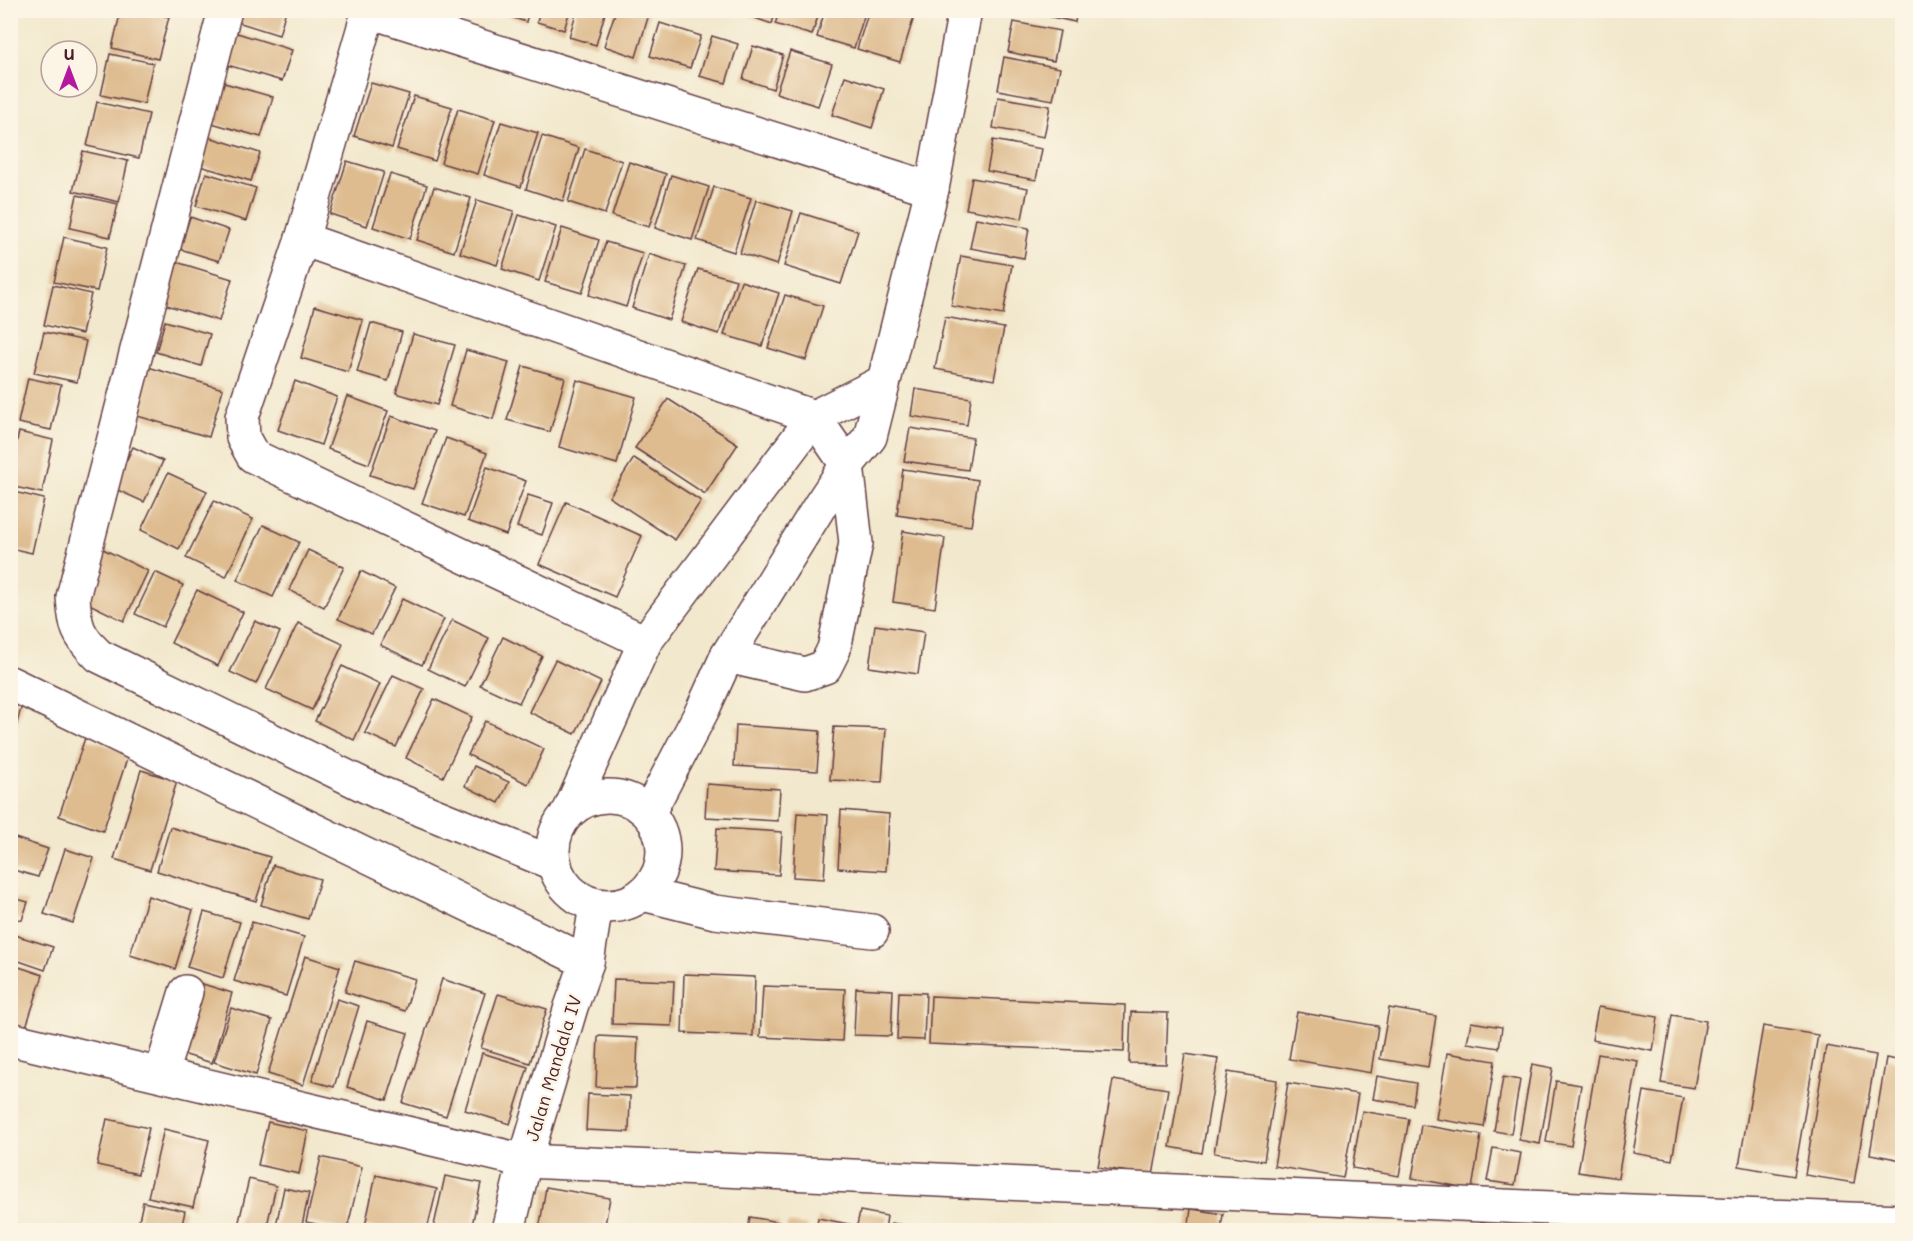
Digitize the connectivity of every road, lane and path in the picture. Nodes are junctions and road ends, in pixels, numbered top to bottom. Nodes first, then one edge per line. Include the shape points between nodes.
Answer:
1 (225, 10) edge
2 (965, 10) edge
3 (369, 11) edge
4 (932, 189) junction
5 (302, 239) junction
6 (883, 382) junction
7 (814, 417) junction
8 (847, 465) junction
9 (645, 642) junction
10 (727, 656) junction
11 (10, 683) edge
12 (570, 810) junction
13 (649, 812) junction
14 (555, 864) junction
15 (643, 894) junction
16 (596, 905) junction
17 (872, 931) dead end
18 (587, 962) junction
19 (186, 992) dead end
20 (10, 1039) edge
21 (161, 1074) junction
22 (525, 1161) junction
23 (1446, 1217) edge
24 (1612, 1220) edge
25 (1902, 1221) edge
26 (508, 1230) edge

1 - 14 street via 73,597 75,623 85,643 99,656 378,792
2 - 4 street
3 - 4 street
3 - 5 street
4 - 6 street
5 - 7 street
5 - 9 street via 242,417 243,438 253,456
6 - 7 street
6 - 8 street via 870,437
7 - 8 street
7 - 9 street
8 - 10 street
8 - 10 street via 856,543 834,649 825,667 805,674
9 - 12 street
10 - 13 street
11 - 18 street
12 - 13 street via 588,799 610,795 631,800
12 - 14 street via 558,827 553,845
13 - 15 street via 660,832 664,855 658,876
14 - 16 street via 563,883 578,897
15 - 16 street via 621,905
15 - 17 street via 715,912
16 - 18 street, Jalan Mandala IV
18 - 22 street, Jalan Mandala IV
19 - 21 street
20 - 21 street
21 - 22 street
22 - 23 street
22 - 26 street, Jalan Mandala IV
23 - 24 street
24 - 25 street

